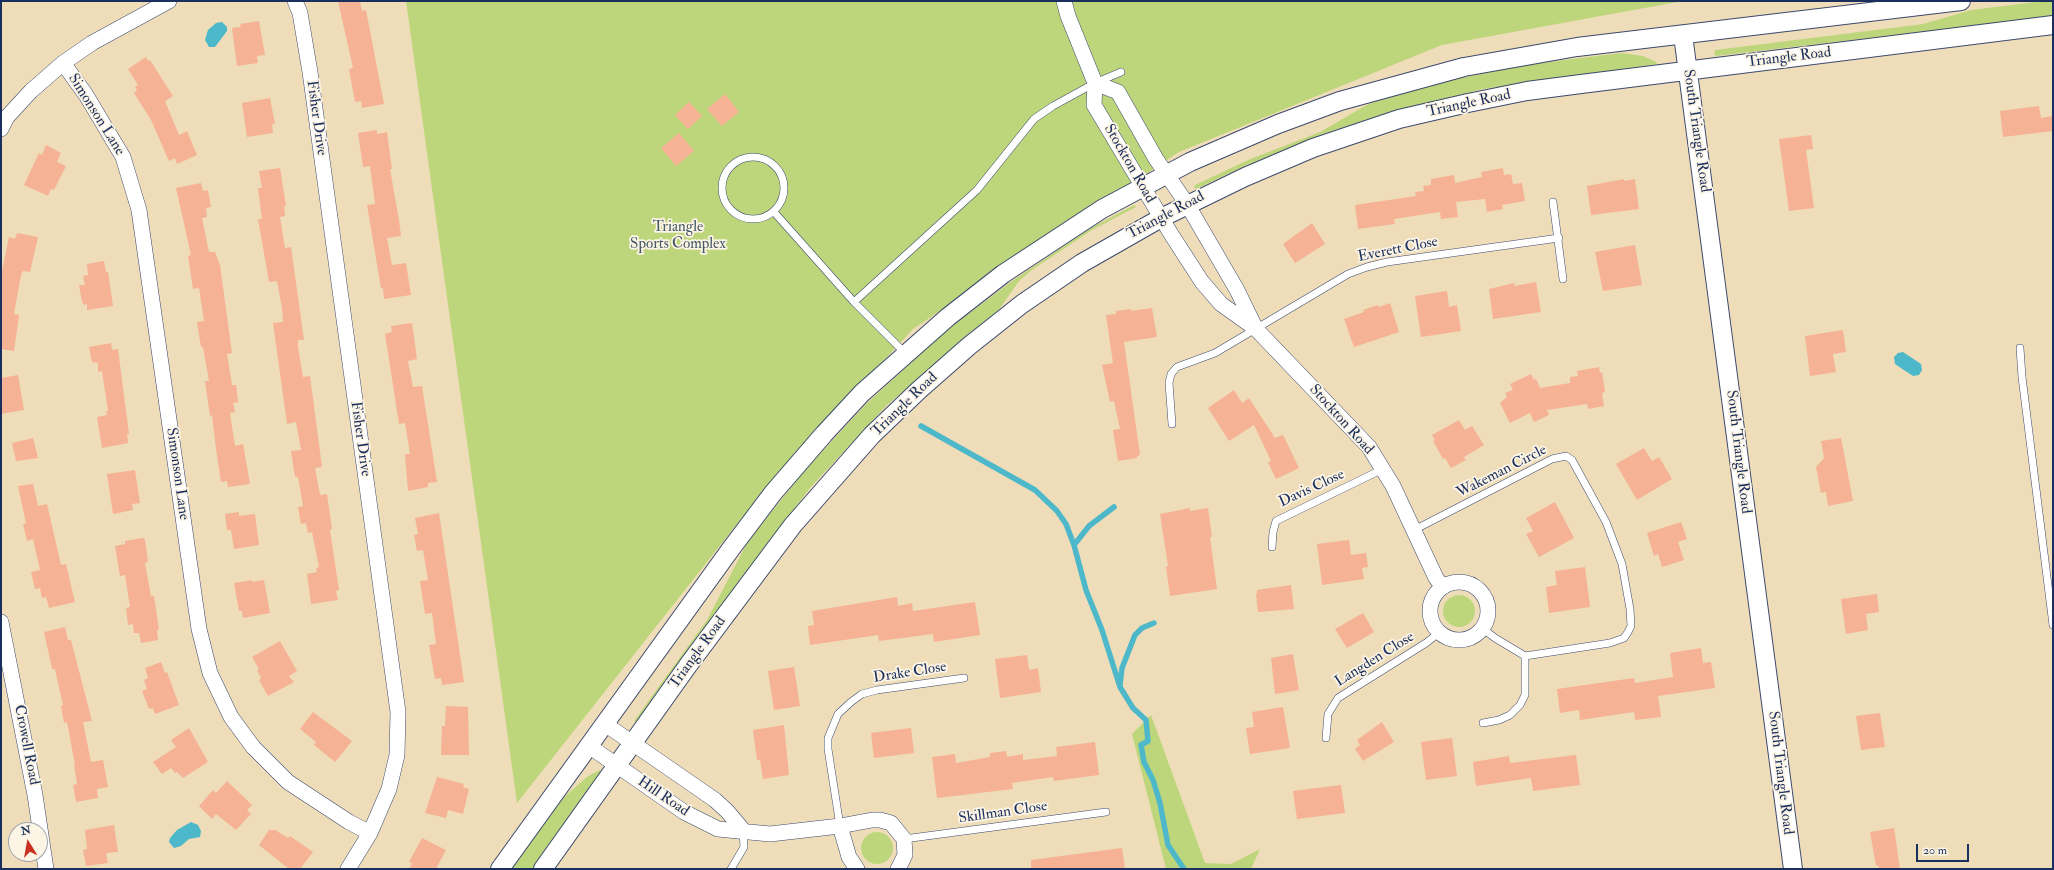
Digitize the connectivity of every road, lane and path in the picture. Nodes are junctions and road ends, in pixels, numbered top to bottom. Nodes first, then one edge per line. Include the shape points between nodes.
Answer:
1 (169, 1) edge
2 (295, 1) edge
3 (1064, 1) edge
4 (1961, 1) edge
5 (2053, 25) edge
6 (1683, 35) junction
7 (63, 63) junction
8 (1688, 71) junction
9 (1121, 72) dead end
10 (1095, 83) junction
11 (1, 129) edge
12 (1167, 174) junction
13 (1143, 187) junction
14 (1554, 202) dead end
15 (1187, 204) junction
16 (774, 212) junction
17 (1161, 218) junction
18 (1559, 238) junction
19 (1564, 279) dead end
20 (854, 302) junction
21 (1256, 329) junction
22 (2020, 348) dead end
23 (906, 354) junction
24 (1172, 424) dead end
25 (1383, 469) junction
26 (1414, 530) junction
27 (1272, 547) dead end
28 (1443, 587) junction
29 (1, 622) edge
30 (2053, 625) edge
31 (1482, 628) junction
32 (1440, 632) junction
33 (1525, 656) junction
34 (964, 678) dead end
35 (1483, 722) dead end
36 (605, 724) junction
37 (1326, 738) dead end
38 (634, 743) junction
39 (589, 746) junction
40 (618, 766) junction
41 (1106, 812) dead end
42 (840, 826) junction
43 (743, 830) junction
44 (370, 833) junction
45 (904, 839) junction
46 (46, 869) edge
47 (348, 869) edge
48 (500, 869) edge
49 (543, 869) edge
50 (731, 869) edge
51 (857, 869) edge
52 (898, 869) edge
53 (1793, 869) edge

1 - 7 street via 92,43
2 - 44 street, Fisher Drive via 300,13 310,72 398,712 397,755 389,789
3 - 10 street, Stockton Road
4 - 6 street
5 - 8 street, Triangle Road
6 - 8 street, South Triangle Road
6 - 12 street via 1576,47 1464,67 1394,85 1340,101 1278,124
7 - 11 street via 31,91 7,118
7 - 44 street, Simonson Lane via 86,95 123,157 139,210 200,629 210,673 231,717 253,747 288,782
8 - 15 street, Triangle Road via 1527,92 1400,119 1313,148
8 - 53 street, South Triangle Road
9 - 10 lane
10 - 12 street, Stockton Road via 1118,92
10 - 13 street, Stockton Road via 1094,105
10 - 20 lane via 1034,119 977,190
12 - 13 street
12 - 15 street, Stockton Road
13 - 17 street, Stockton Road
13 - 23 street via 1102,209 1003,274
14 - 18 lane
15 - 17 street, Triangle Road
15 - 21 street, Stockton Road via 1237,290
16 - 16 lane via 781,204 784,193 784,182 774,164 754,157 743,158 734,164 727,171 721,190 729,209 736,215 751,220 766,217
16 - 20 lane
17 - 21 street, Stockton Road via 1211,294
17 - 38 street, Triangle Road via 1082,263 1022,304 969,346 893,414 792,525
18 - 19 lane
18 - 21 lane, Everett Close via 1367,267 1332,283
20 - 23 lane
21 - 24 lane, Everett Close via 1215,353 1178,366 1171,374 1169,383
21 - 25 street, Stockton Road via 1369,447
22 - 30 lane
23 - 36 street via 858,398 773,493
25 - 26 street, Stockton Road
25 - 27 lane, Davis Close via 1276,521
26 - 28 street, Stockton Road via 1436,578
26 - 33 lane, Wakeman Circle via 1552,459 1566,456 1572,460 1615,542 1627,584 1631,626 1624,638 1617,641
28 - 31 street via 1458,582 1467,583 1483,593 1488,609 1486,622
28 - 32 street via 1434,597 1431,606 1434,624
29 - 46 street, Crowell Road via 35,795
31 - 32 street via 1472,637 1465,639 1452,639
31 - 33 lane
32 - 37 lane, Langden Close via 1338,698 1328,714
33 - 35 lane via 1525,695 1520,705 1510,715 1499,720
34 - 42 lane, Drake Close via 862,694 838,714 828,738 828,749
36 - 38 street, Hill Road
36 - 39 street
38 - 40 street, Triangle Road
38 - 43 street, Hill Road via 715,800
39 - 40 street, Hill Road
39 - 48 street
40 - 43 street, Hill Road via 684,812 707,824 718,829
40 - 49 street, Triangle Road
41 - 45 lane, Skillman Close
42 - 43 street, Hill Road via 770,834
42 - 45 street, Hill Road via 880,820 891,823
42 - 51 street via 849,856
43 - 50 lane via 744,847
44 - 47 street, Fisher Drive
45 - 52 street via 905,855

